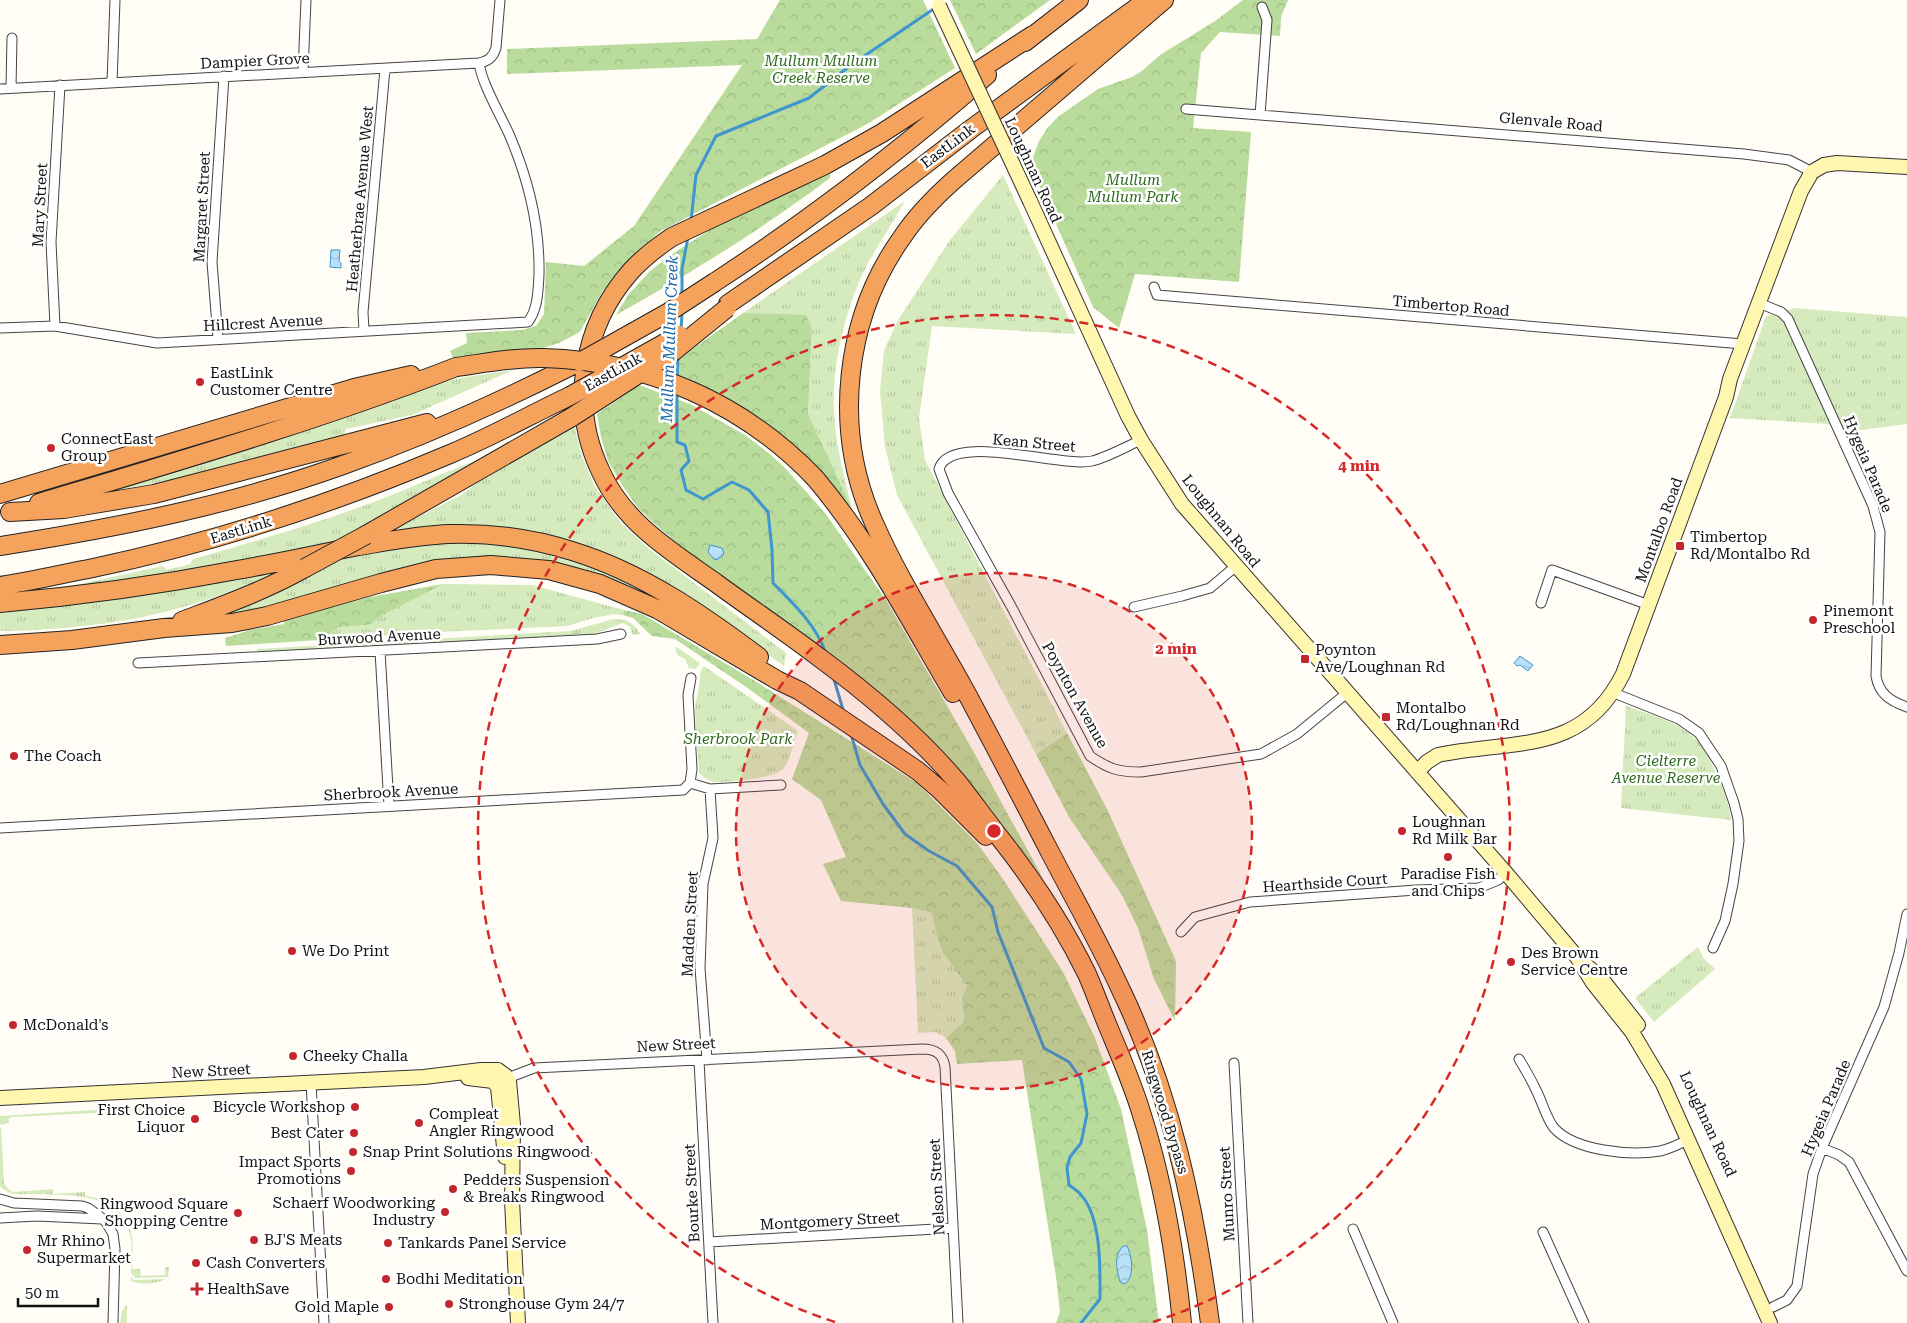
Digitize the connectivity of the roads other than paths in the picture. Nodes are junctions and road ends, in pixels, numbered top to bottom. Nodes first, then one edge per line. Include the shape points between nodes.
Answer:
1 (115, 0) edge
2 (306, 0) edge
3 (500, 0) edge
4 (1079, 0) edge
5 (1148, 0) edge
6 (1164, 0) edge
7 (937, 3) edge
8 (1262, 7) dead end
9 (1033, 35) junction
10 (12, 38) dead end
11 (479, 63) junction
12 (385, 69) junction
13 (303, 72) junction
14 (224, 76) junction
15 (112, 83) junction
16 (60, 85) junction
17 (12, 88) junction
18 (0, 89) edge
19 (1186, 109) dead end
20 (1260, 115) junction
21 (1907, 166) edge
22 (1812, 172) junction
23 (1155, 295) dead end
24 (1759, 303) junction
25 (727, 306) junction
26 (54, 326) junction
27 (0, 328) edge
28 (364, 331) junction
29 (218, 339) junction
30 (1743, 344) junction
31 (456, 367) junction
32 (490, 406) junction
33 (1141, 440) junction
34 (942, 480) joint
35 (0, 494) edge
36 (5, 513) edge
37 (0, 546) edge
38 (1236, 566) junction
39 (0, 586) edge
40 (1541, 603) dead end
41 (0, 604) edge
42 (1649, 605) junction
43 (1134, 607) dead end
44 (164, 628) junction
45 (620, 634) dead end
46 (0, 645) edge
47 (380, 651) junction
48 (138, 663) dead end
49 (690, 678) dead end
50 (800, 691) junction
51 (1614, 692) junction
52 (1347, 693) junction
53 (1907, 706) edge
54 (1417, 772) junction
55 (690, 784) junction
56 (781, 785) dead end
57 (710, 789) junction
58 (389, 806) junction
59 (0, 828) edge
60 (1506, 874) junction
61 (1082, 913) junction
62 (1907, 914) edge
63 (1181, 932) dead end
64 (1713, 948) dead end
65 (1577, 957) junction
66 (1110, 1029) junction
67 (938, 1052) joint
68 (1519, 1059) dead end
69 (703, 1060) junction
70 (1234, 1063) dead end
71 (312, 1082) junction
72 (500, 1083) junction
73 (0, 1098) edge
74 (1688, 1140) junction
75 (1822, 1148) junction
76 (0, 1199) edge
77 (512, 1200) junction
78 (0, 1218) edge
79 (102, 1219) junction
80 (953, 1228) junction
81 (1353, 1229) dead end
82 (1544, 1232) dead end
83 (709, 1242) junction
84 (1907, 1272) edge
85 (1773, 1307) junction
86 (113, 1323) edge
87 (324, 1323) edge
88 (518, 1323) edge
89 (713, 1323) edge
90 (958, 1323) edge
91 (1182, 1323) edge
92 (1210, 1323) edge
93 (1248, 1323) edge
94 (1393, 1323) edge
95 (1584, 1323) edge
96 (1770, 1323) edge
97 (1781, 1323) edge

1 - 15 street
2 - 13 street
3 - 11 street via 498,40 493,56
4 - 9 highway, EastLink
5 - 25 highway, EastLink via 871,206
6 - 61 highway via 927,205 884,264 859,328 852,362 850,435 855,466 874,522
7 - 33 main road, Loughnan Road, bridge
8 - 20 street via 1267,20
9 - 32 highway, EastLink, bridge via 931,123 799,225 669,312
9 - 66 highway via 882,133 672,237 651,252 629,273 606,307 583,372 585,426 602,475 636,522 664,547 788,634 887,712 958,783 1052,910 1087,974
10 - 17 street
11 - 12 street, Dampier Grove
11 - 28 street, Hillcrest Avenue via 517,152 529,191 539,260 535,314 528,322
12 - 13 street, Dampier Grove
12 - 28 street, Heatherbrae Avenue West
13 - 14 street, Dampier Grove
14 - 15 street, Dampier Grove
14 - 29 street, Margaret Street via 212,262
15 - 16 street, Dampier Grove
16 - 17 street, Dampier Grove
16 - 26 street, Mary Street via 51,242
17 - 18 street, Dampier Grove
19 - 20 street, Glenvale Road
20 - 22 street, Glenvale Road via 1744,154 1789,160
21 - 22 main road via 1836,163
22 - 24 main road, Montalbo Road via 1801,191
23 - 30 street, Timbertop Road
24 - 30 main road, Montalbo Road
24 - 53 street, Hygeia Parade via 1781,312 1788,319 1873,506 1880,532 1877,687 1894,702
25 - 39 highway, EastLink, bridge via 570,396 453,454 351,494 262,524 134,559
25 - 44 highway, bridge via 674,351 572,417 366,535 262,590
26 - 27 street, Hillcrest Avenue
26 - 29 street, Hillcrest Avenue via 157,343
28 - 29 street, Hillcrest Avenue
30 - 42 main road, Montalbo Road
31 - 35 highway via 354,388
31 - 36 highway via 303,422
31 - 61 highway, bridge via 517,359 572,359 657,377 696,392 759,429 797,459 830,496 862,541
32 - 36 highway via 154,494 64,508
32 - 37 highway, EastLink via 393,447 289,483 119,526
33 - 34 street, Kean Street via 1091,461 966,451 941,464
33 - 38 main road, Loughnan Road via 1182,504
34 - 52 street, Poynton Avenue via 1090,756 1107,768 1141,772 1261,754 1297,734
38 - 43 street via 1210,588
38 - 52 main road, Loughnan Road
40 - 42 street via 1552,570
41 - 50 highway via 160,584 427,535 510,538 571,550 639,578 740,643
42 - 51 main road, Montalbo Road
44 - 46 highway
44 - 50 highway via 232,623 266,616 436,569 522,566 572,575 630,596
45 - 47 street, Burwood Avenue via 597,639
47 - 48 street, Burwood Avenue
47 - 58 street
49 - 55 street
50 - 66 highway via 918,771 977,825 1011,865 1054,929
51 - 54 main road, Montalbo Road via 1588,720 1557,736 1438,755
51 - 64 street via 1679,719 1699,733 1720,766 1734,803 1739,841 1725,921
52 - 54 main road, Loughnan Road
54 - 60 main road, Loughnan Road
55 - 57 street
55 - 58 street, Sherbrook Avenue via 683,790
56 - 57 street
57 - 69 street, Madden Street via 713,838 703,884 700,968
58 - 59 street, Sherbrook Avenue
60 - 63 street, Hearthside Court via 1479,888 1250,902 1195,917
60 - 65 main road, Loughnan Road
61 - 92 highway, Ringwood Bypass via 1123,993 1152,1066 1183,1170
62 - 75 street, Hygeia Parade via 1884,1007
65 - 74 main road, Loughnan Road via 1645,1052
65 - 85 main road, Loughnan Road via 1624,1005 1657,1056
66 - 91 highway, Ringwood Bypass via 1141,1110 1157,1172 1172,1246
67 - 69 street, New Street via 922,1048
67 - 80 street, Nelson Street via 945,1067
68 - 74 street via 1552,1126 1575,1142 1609,1150 1642,1152 1660,1150
69 - 72 street, New Street via 534,1068
69 - 83 street, Bourke Street
70 - 93 street, Munro Street
71 - 72 main road, New Street via 498,1070 506,1076
71 - 73 main road, New Street
71 - 87 street
72 - 77 main road via 504,1149
72 - 77 main road via 511,1088
74 - 96 main road, Loughnan Road
75 - 84 street via 1849,1162
75 - 85 street, Hygeia Parade via 1813,1174 1796,1286 1787,1300
76 - 79 street via 14,1203 82,1206
77 - 88 main road
78 - 79 street
79 - 86 street via 110,1227 114,1241
80 - 83 street, Montgomery Street
80 - 90 street, Nelson Street
81 - 94 street
82 - 95 street
83 - 89 street, Bourke Street
85 - 97 main road, Loughnan Road

